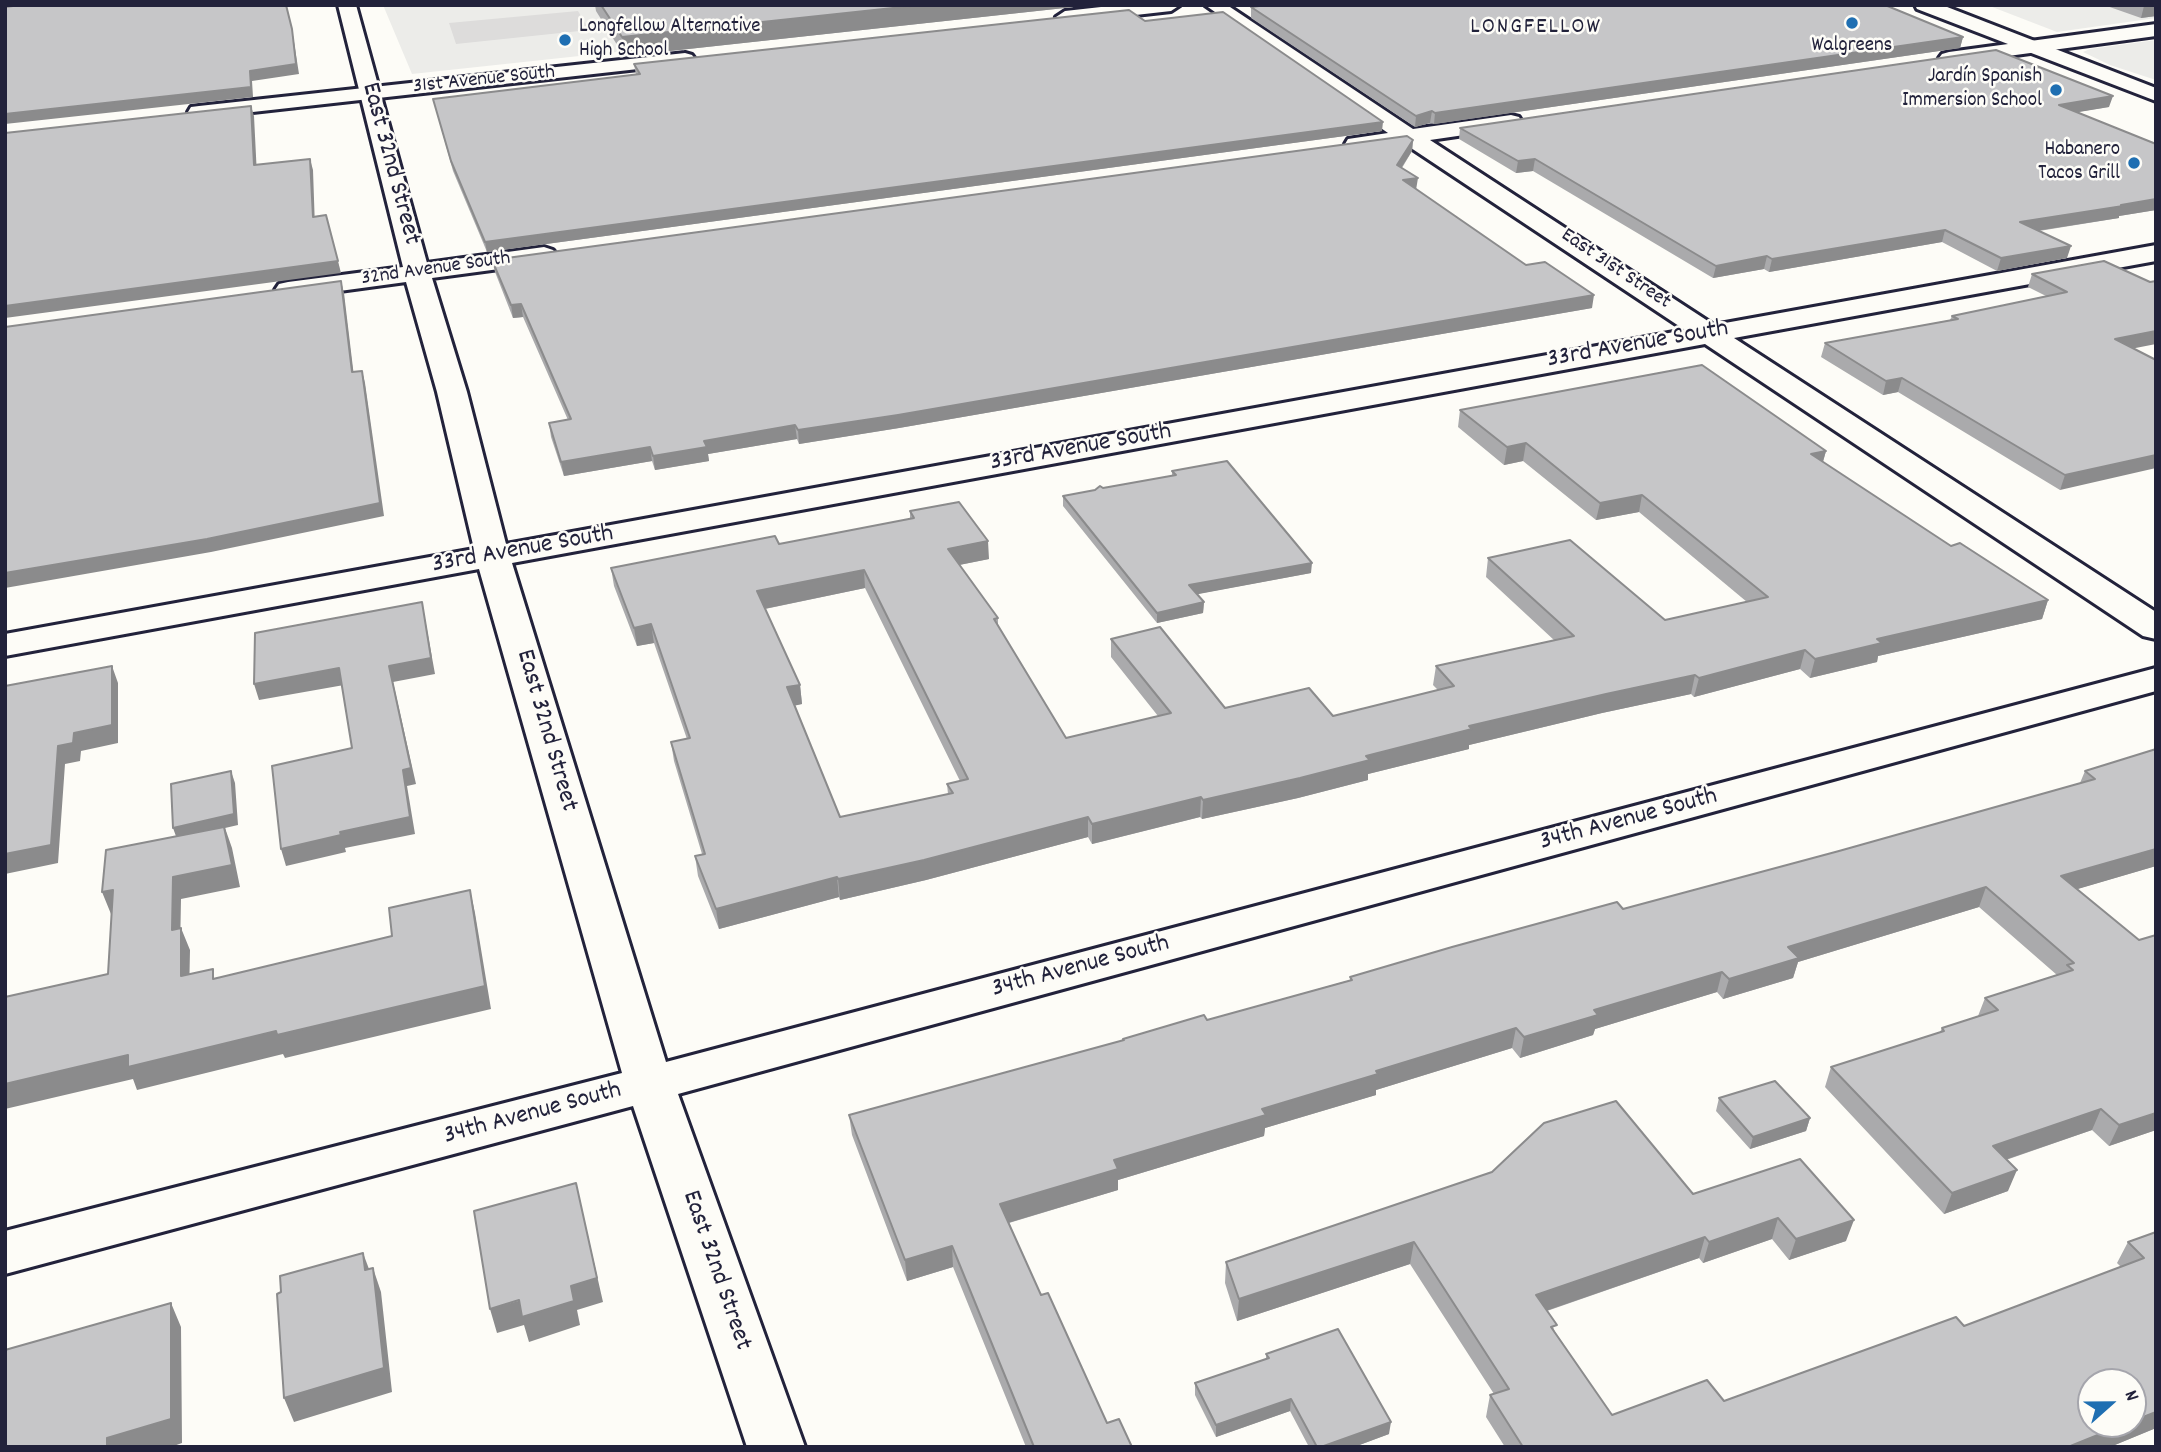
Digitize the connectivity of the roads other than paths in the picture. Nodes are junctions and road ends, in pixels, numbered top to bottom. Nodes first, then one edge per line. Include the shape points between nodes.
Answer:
1 (347, 5) edge
2 (1171, 5) edge
3 (1214, 5) edge
4 (1924, 5) edge
5 (1048, 19) edge
6 (2156, 30) edge
7 (2031, 47) junction
8 (704, 57) edge
9 (1928, 61) edge
10 (370, 94) junction
11 (2156, 95) edge
12 (179, 115) edge
13 (1529, 119) edge
14 (1410, 137) junction
15 (1330, 148) edge
16 (560, 253) edge
17 (2156, 253) edge
18 (419, 272) junction
19 (260, 294) edge
20 (1710, 333) junction
21 (493, 557) junction
22 (2156, 628) edge
23 (5, 645) edge
24 (2156, 679) edge
25 (650, 1084) junction
26 (5, 1253) edge
27 (776, 1447) edge

1 - 10 street, East 32nd Street
2 - 5 street
3 - 14 street, East 31st Street
4 - 7 street
6 - 7 street
7 - 9 street
7 - 11 street
8 - 10 street, 31st Avenue South
10 - 12 street, 31st Avenue South
10 - 18 street, East 32nd Street
13 - 14 street
14 - 15 street
14 - 20 street, East 31st Street
16 - 18 street, 32nd Avenue South
17 - 20 street, 33rd Avenue South
18 - 19 street, 32nd Avenue South
18 - 21 street, East 32nd Street
20 - 21 street, 33rd Avenue South
20 - 22 street, East 31st Street
21 - 23 street, 33rd Avenue South
21 - 25 street, East 32nd Street
24 - 25 street, 34th Avenue South
25 - 26 street, 34th Avenue South
25 - 27 street, East 32nd Street

